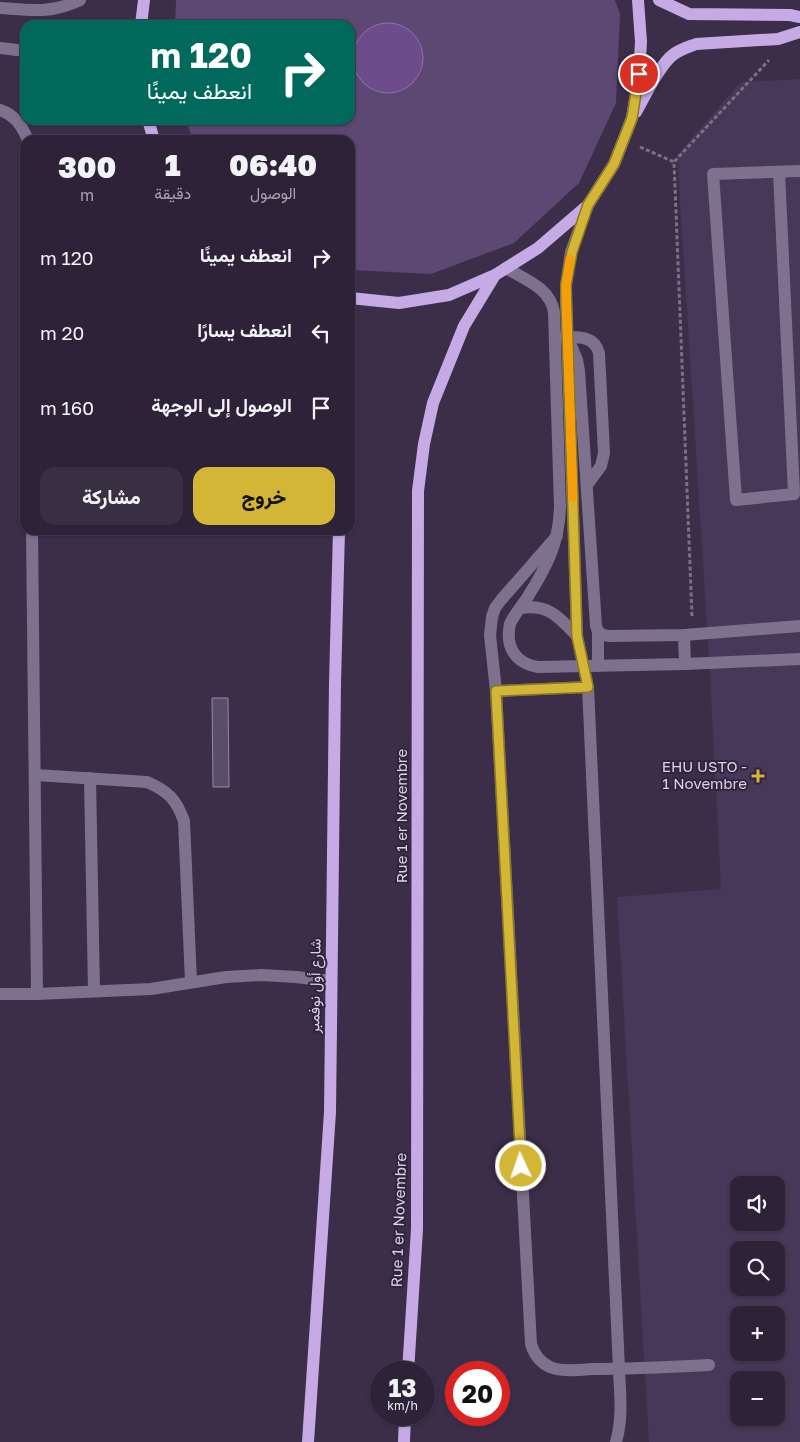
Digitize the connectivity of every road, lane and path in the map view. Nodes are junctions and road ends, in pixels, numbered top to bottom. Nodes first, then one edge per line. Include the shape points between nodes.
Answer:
1 (80, 0) edge
2 (144, 0) edge
3 (638, 0) edge
4 (659, 0) edge
5 (21, 5) edge
6 (0, 8) edge
7 (800, 17) edge
8 (142, 20) edge
9 (800, 32) edge
10 (778, 39) junction
11 (0, 48) edge
12 (20, 50) edge
13 (0, 110) edge
14 (632, 118) junction
15 (20, 124) edge
16 (624, 139) junction
17 (674, 162) junction
18 (800, 171) edge
19 (779, 172) junction
20 (588, 205) junction
21 (501, 271) junction
22 (355, 299) edge
23 (561, 337) junction
24 (587, 485) junction
25 (32, 535) edge
26 (339, 535) edge
27 (556, 536) junction
28 (521, 608) junction
29 (800, 626) edge
30 (598, 631) junction
31 (688, 634) junction
32 (577, 636) junction
33 (800, 659) edge
34 (685, 664) junction
35 (598, 666) junction
36 (584, 667) junction
37 (588, 687) junction
38 (496, 691) junction
39 (34, 775) junction
40 (90, 778) junction
41 (331, 981) junction
42 (191, 982) junction
43 (94, 991) junction
44 (0, 994) edge
45 (37, 994) junction
46 (409, 1361) edge
47 (708, 1365) dead end
48 (620, 1369) junction
49 (405, 1426) edge
50 (308, 1442) edge
51 (404, 1442) edge
52 (616, 1442) edge

1 - 5 street via 39,11
2 - 8 main road
3 - 14 main road via 641,42
4 - 7 main road via 689,14
5 - 6 street
9 - 10 main road
10 - 14 main road via 696,44 684,48 664,65
10 - 17 path via 772,57
11 - 12 street
13 - 15 street
14 - 16 main road
16 - 17 path
16 - 20 main road via 614,164
17 - 31 path
18 - 19 street
19 - 19 street via 713,174 736,500 794,494
20 - 21 main road via 538,248
20 - 23 street via 568,269
21 - 22 main road via 449,295 399,303
21 - 23 street via 543,290 553,304
21 - 46 main road, Rue 1 er Novembre via 464,326 433,403 418,491 417,1219
23 - 24 street via 579,365
23 - 24 street via 591,340 599,353 604,453 598,472
23 - 27 street via 560,524
23 - 32 street
24 - 30 street
25 - 39 street
26 - 41 main road, شارع أول نوفمبر
27 - 28 street via 547,565
27 - 38 street via 495,608 490,635
28 - 32 street via 537,607 553,612
28 - 36 street via 513,617 508,632 508,641 516,656 530,666
29 - 31 street
30 - 31 street via 609,636
30 - 35 street
31 - 34 street
32 - 36 street
33 - 34 street
34 - 35 street
35 - 36 street
36 - 37 street
37 - 38 street
37 - 48 street
38 - 48 street via 531,1344 534,1354 551,1368
39 - 40 street
39 - 45 street
40 - 42 street via 147,782 160,787 179,808 184,821
40 - 43 street
41 - 42 street via 261,975
41 - 50 main road, شارع أول نوفمبر via 330,1112
42 - 43 street via 151,989
43 - 45 street
44 - 45 street
47 - 48 street
48 - 52 street via 621,1411
49 - 51 main road

